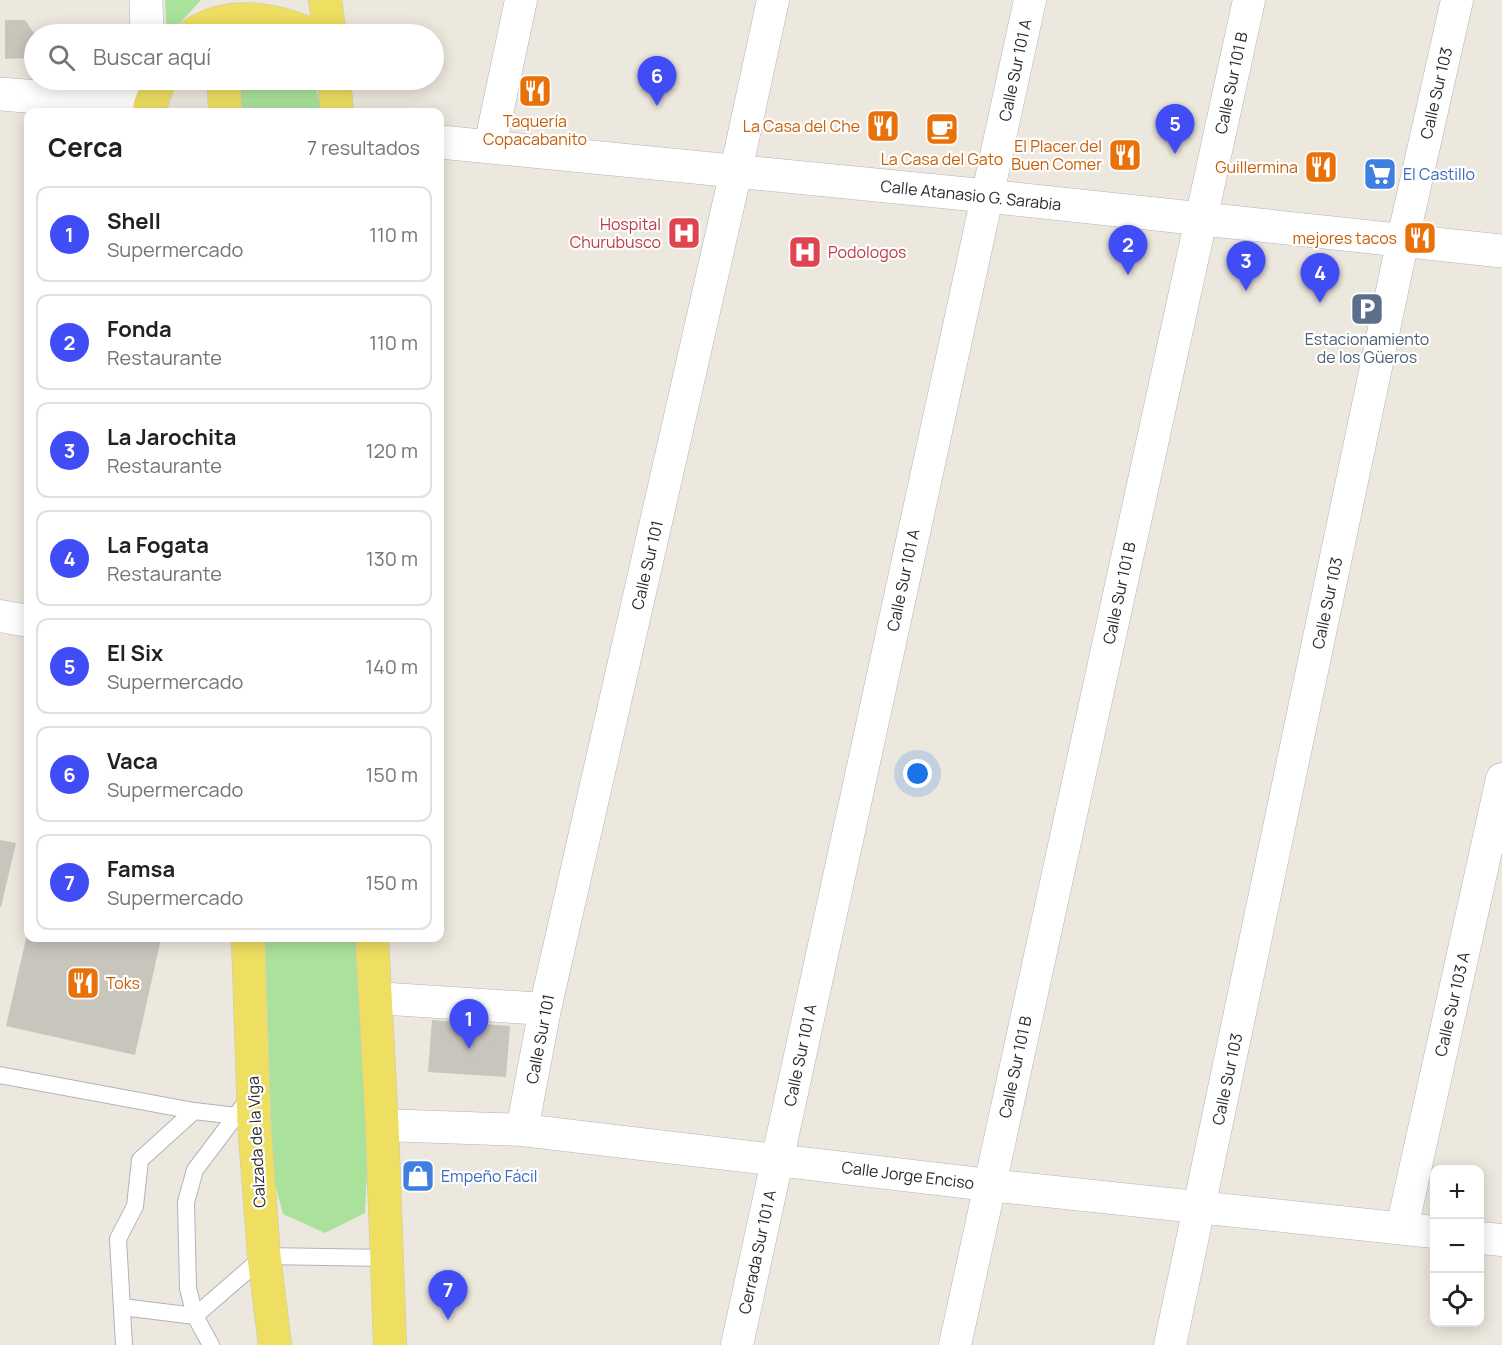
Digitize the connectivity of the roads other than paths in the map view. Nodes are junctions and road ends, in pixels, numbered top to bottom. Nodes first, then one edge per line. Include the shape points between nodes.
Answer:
1 (146, 0) edge
2 (325, 0) edge
3 (521, 0) edge
4 (773, 0) edge
5 (1030, 0) edge
6 (1249, 0) edge
7 (1457, 0) edge
8 (215, 23) edge
9 (147, 24) edge
10 (283, 24) edge
11 (329, 24) edge
12 (224, 90) edge
13 (335, 90) edge
14 (0, 94) edge
15 (152, 94) edge
16 (225, 108) edge
17 (337, 108) edge
18 (444, 142) edge
19 (490, 146) junction
20 (736, 171) junction
21 (987, 196) junction
22 (1201, 220) junction
23 (1403, 239) junction
24 (1502, 251) edge
25 (0, 616) edge
26 (24, 620) edge
27 (1502, 779) edge
28 (248, 942) edge
29 (372, 942) edge
30 (375, 998) junction
31 (545, 1009) junction
32 (0, 1075) edge
33 (245, 1105) junction
34 (194, 1111) junction
35 (382, 1125) junction
36 (522, 1130) junction
37 (777, 1160) junction
38 (989, 1185) junction
39 (1200, 1208) junction
40 (1402, 1228) junction
41 (1430, 1232) edge
42 (1484, 1238) edge
43 (1502, 1240) edge
44 (264, 1256) junction
45 (386, 1258) junction
46 (122, 1307) junction
47 (195, 1316) junction
48 (124, 1345) edge
49 (211, 1345) edge
50 (275, 1345) edge
51 (390, 1345) edge
52 (737, 1345) edge
53 (955, 1345) edge
54 (1170, 1345) edge

1 - 9 street
2 - 11 main road
3 - 19 street
4 - 20 street, Calle Sur 101
5 - 21 street, Calle Sur 101 A
6 - 22 street, Calle Sur 101 B
7 - 23 street, Calle Sur 103
8 - 10 main road via 255,19
12 - 16 main road
13 - 17 main road
14 - 15 street
18 - 19 street, Calle Atanasio G. Sarabia
19 - 20 street, Calle Atanasio G. Sarabia
20 - 21 street, Calle Atanasio G. Sarabia
20 - 31 street, Calle Sur 101
21 - 22 street, Calle Atanasio G. Sarabia
21 - 37 street, Calle Sur 101 A
22 - 23 street, Calle Atanasio G. Sarabia
22 - 38 street, Calle Sur 101 B
23 - 24 street, Calle Atanasio G. Sarabia
23 - 39 street, Calle Sur 103
25 - 26 street
27 - 40 street, Calle Sur 103 A
28 - 33 main road, Calzada de la Viga
29 - 30 main road
30 - 31 street
30 - 35 main road
31 - 36 street, Calle Sur 101
32 - 34 lane
33 - 34 lane
33 - 44 main road, Calzada de la Viga
33 - 47 lane via 195,1170 186,1202 188,1288
34 - 46 lane via 140,1160 135,1206 118,1239
35 - 36 street, Calle Jorge Enciso
35 - 45 main road
36 - 37 street, Calle Jorge Enciso
37 - 38 street, Calle Jorge Enciso
37 - 52 street, Cerrada Sur 101 A
38 - 39 street, Calle Jorge Enciso
38 - 53 street, Calle Sur 101 B
39 - 40 street, Calle Jorge Enciso
39 - 54 street, Calle Sur 103
40 - 41 street, Calle Jorge Enciso
42 - 43 street
44 - 45 lane
44 - 47 lane
44 - 50 main road, Calzada de la Viga
45 - 51 main road
46 - 47 lane
46 - 48 lane
47 - 49 lane

